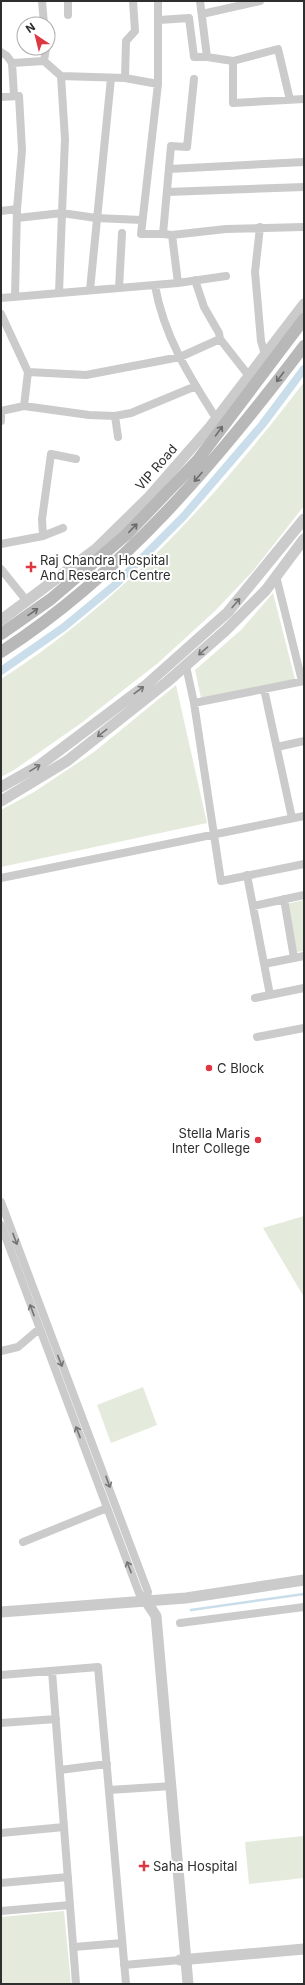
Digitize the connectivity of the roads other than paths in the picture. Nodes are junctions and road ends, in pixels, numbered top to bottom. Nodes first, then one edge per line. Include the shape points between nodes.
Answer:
1 (42, 1) edge
2 (68, 1) edge
3 (133, 1) edge
4 (158, 1) edge
5 (200, 1) edge
6 (260, 1) edge
7 (202, 14) junction
8 (68, 15) dead end
9 (43, 16) edge
10 (159, 20) junction
11 (1, 52) edge
12 (45, 56) edge
13 (207, 57) junction
14 (44, 61) junction
15 (233, 61) junction
16 (12, 63) junction
17 (61, 76) junction
18 (111, 78) junction
19 (125, 78) junction
20 (194, 79) dead end
21 (158, 84) junction
22 (14, 96) junction
23 (1, 97) edge
24 (304, 99) edge
25 (290, 100) junction
26 (304, 162) edge
27 (169, 169) junction
28 (304, 186) edge
29 (167, 192) junction
30 (17, 209) junction
31 (1, 211) edge
32 (62, 213) junction
33 (18, 218) junction
34 (96, 218) junction
35 (142, 220) junction
36 (260, 227) junction
37 (304, 227) edge
38 (122, 233) dead end
39 (168, 235) junction
40 (226, 276) dead end
41 (195, 280) junction
42 (178, 283) junction
43 (155, 286) junction
44 (119, 288) junction
45 (90, 290) junction
46 (59, 293) junction
47 (15, 297) junction
48 (1, 298) edge
49 (304, 304) edge
50 (1, 314) edge
51 (304, 320) edge
52 (220, 339) junction
53 (304, 346) edge
54 (265, 355) junction
55 (180, 357) junction
56 (28, 372) junction
57 (249, 376) junction
58 (196, 386) junction
59 (24, 406) junction
60 (1, 411) edge
61 (115, 416) junction
62 (216, 418) junction
63 (1, 421) edge
64 (118, 437) dead end
65 (76, 459) dead end
66 (304, 519) edge
67 (63, 528) dead end
68 (43, 536) junction
69 (304, 539) edge
70 (1, 544) edge
71 (1, 569) edge
72 (276, 576) junction
73 (26, 600) junction
74 (1, 620) edge
75 (1, 634) edge
76 (1, 652) edge
77 (186, 666) junction
78 (303, 681) edge
79 (264, 689) junction
80 (194, 703) junction
81 (304, 741) edge
82 (277, 747) junction
83 (1, 787) edge
84 (1, 801) edge
85 (304, 816) edge
86 (292, 818) junction
87 (214, 834) junction
88 (304, 864) edge
89 (247, 875) junction
90 (1, 878) edge
91 (304, 895) edge
92 (284, 899) junction
93 (253, 906) junction
94 (304, 956) edge
95 (294, 958) junction
96 (264, 964) junction
97 (304, 988) edge
98 (270, 995) junction
99 (255, 998) dead end
100 (304, 1028) edge
101 (257, 1037) dead end
102 (1, 1202) edge
103 (1, 1225) edge
104 (5, 1247) edge
105 (39, 1329) junction
106 (1, 1351) edge
107 (107, 1508) junction
108 (23, 1542) dead end
109 (304, 1580) edge
110 (146, 1601) junction
111 (304, 1607) edge
112 (1, 1612) edge
113 (180, 1623) dead end
114 (52, 1671) junction
115 (1, 1674) edge
116 (56, 1719) junction
117 (1, 1723) edge
118 (107, 1764) junction
119 (60, 1770) junction
120 (168, 1786) junction
121 (109, 1790) junction
122 (64, 1827) junction
123 (1, 1832) edge
124 (68, 1877) junction
125 (1, 1883) edge
126 (70, 1905) junction
127 (1, 1911) edge
128 (122, 1944) junction
129 (74, 1947) junction
130 (304, 1949) edge
131 (183, 1960) junction
132 (124, 1965) junction
133 (76, 1984) edge
134 (126, 1984) edge
135 (182, 1984) edge
136 (188, 1984) edge

1 - 9 street
2 - 8 street
3 - 19 street via 135,31 126,41
4 - 10 street
5 - 7 street
6 - 7 street
7 - 13 street
10 - 13 street via 189,18 194,57
10 - 21 street
11 - 16 street
12 - 14 street
13 - 15 street
14 - 16 street
14 - 17 street
15 - 25 street via 278,49
15 - 25 street via 233,103
16 - 22 street
17 - 18 street
17 - 32 street via 65,139
18 - 19 street
18 - 34 street
19 - 21 street
20 - 27 street via 187,147 171,146
21 - 35 street
22 - 23 street
22 - 30 street via 19,96 22,150
24 - 25 street
26 - 27 street
27 - 29 street
28 - 29 street
29 - 39 street
30 - 31 street
30 - 33 street
32 - 33 street
32 - 34 street
32 - 46 street
33 - 47 street
34 - 35 street
34 - 45 street
35 - 39 street via 141,234
36 - 37 street
36 - 39 street
36 - 54 street via 255,272 261,341
38 - 44 street
39 - 42 street
40 - 41 street
41 - 42 street
41 - 52 street via 204,307
42 - 43 street
43 - 44 street
43 - 55 street via 159,310
44 - 45 street
45 - 46 street
46 - 47 street
47 - 48 street
49 - 54 street, VIP Road
50 - 56 street
75 -> 51 main road, VIP Road via 52,598 126,535 197,461
52 - 55 street
52 - 57 street
53 -> 76 main road via 249,418 189,488 139,540 91,585 22,639
54 - 57 street, VIP Road
55 - 56 street via 86,374
55 - 58 street
56 - 59 street
57 - 62 street, VIP Road
58 - 61 street via 132,413
58 - 62 street
59 - 60 street
59 - 61 street
60 - 63 street
61 - 64 street
62 - 73 street, VIP Road via 148,498 96,549
65 - 68 street via 51,454 42,519
83 -> 66 street via 40,765 151,680 228,612
67 - 68 street
68 - 70 street
69 - 72 street
71 - 73 street
72 -> 77 street via 266,590
72 - 78 street
73 - 74 street, VIP Road via 16,611
77 - 80 street
77 -> 84 street via 67,761
78 - 79 street
79 - 80 street
79 - 82 street
80 - 87 street
81 - 82 street
82 - 86 street
85 - 86 street
86 - 87 street
87 - 89 street via 221,881
87 - 90 street
88 - 89 street
89 - 93 street
91 - 92 street
92 - 93 street
92 - 95 street
93 - 96 street
94 - 95 street
95 - 96 street
96 - 98 street
97 - 98 street
98 - 99 street
100 - 101 street
102 -> 110 street via 146,1584
103 - 104 street
105 -> 104 street
105 - 106 street via 18,1347
107 -> 105 street
107 - 108 street
110 -> 107 street via 139,1593
109 - 110 street via 186,1598
110 - 112 street
110 - 120 street via 156,1616
111 - 113 street
114 - 115 street
114 - 116 street
114 - 118 street via 98,1667
116 - 117 street
116 - 119 street
118 - 119 street
118 - 121 street
119 - 122 street
120 - 121 street
120 - 131 street
121 - 128 street
122 - 123 street
122 - 124 street
124 - 125 street
124 - 126 street
126 - 127 street
126 - 129 street
128 - 129 street
128 - 132 street
129 - 133 street
130 - 131 street
131 - 132 street
131 - 135 street
131 - 136 street
132 - 134 street

